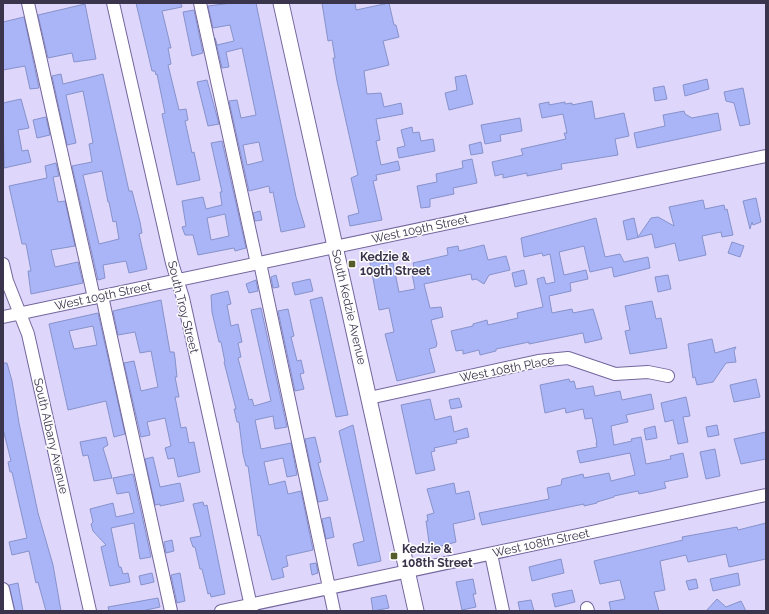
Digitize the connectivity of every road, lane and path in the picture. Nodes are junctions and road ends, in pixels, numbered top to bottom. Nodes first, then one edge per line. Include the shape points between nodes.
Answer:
1 (28, 3) edge
2 (113, 3) edge
3 (200, 3) edge
4 (281, 3) edge
5 (766, 156) edge
6 (335, 247) junction
7 (3, 264) edge
8 (258, 264) junction
9 (178, 280) junction
10 (98, 297) junction
11 (19, 314) junction
12 (3, 317) edge
13 (668, 376) dead end
14 (369, 398) junction
15 (766, 495) edge
16 (491, 554) junction
17 (408, 572) junction
18 (329, 588) junction
19 (3, 589) edge
20 (251, 608) edge
21 (8, 611) edge
22 (90, 611) edge
23 (171, 611) edge
24 (221, 611) edge
25 (334, 611) edge
26 (416, 611) edge
27 (503, 611) edge

1 - 10 street
2 - 9 street, South Troy Street
3 - 8 street
4 - 6 main road, South Kedzie Avenue
5 - 6 street, West 109th Street
6 - 8 street, West 109th Street
6 - 14 main road, South Kedzie Avenue
7 - 11 street, South Albany Avenue
8 - 9 street, West 109th Street
8 - 18 street
9 - 10 street, West 109th Street
9 - 20 street, South Troy Street
10 - 11 street, West 109th Street
10 - 23 street
11 - 12 street, West 109th Street
11 - 22 street, South Albany Avenue via 28,334
13 - 14 street, West 108th Place via 648,372 615,374 578,360 557,358
14 - 17 main road, South Kedzie Avenue
15 - 16 street, West 108th Street
16 - 17 street, West 108th Street
16 - 27 street
17 - 18 street, West 108th Street
17 - 26 main road, South Kedzie Avenue
18 - 20 street, West 108th Street
18 - 25 street
19 - 21 street
20 - 24 street, West 108th Street

